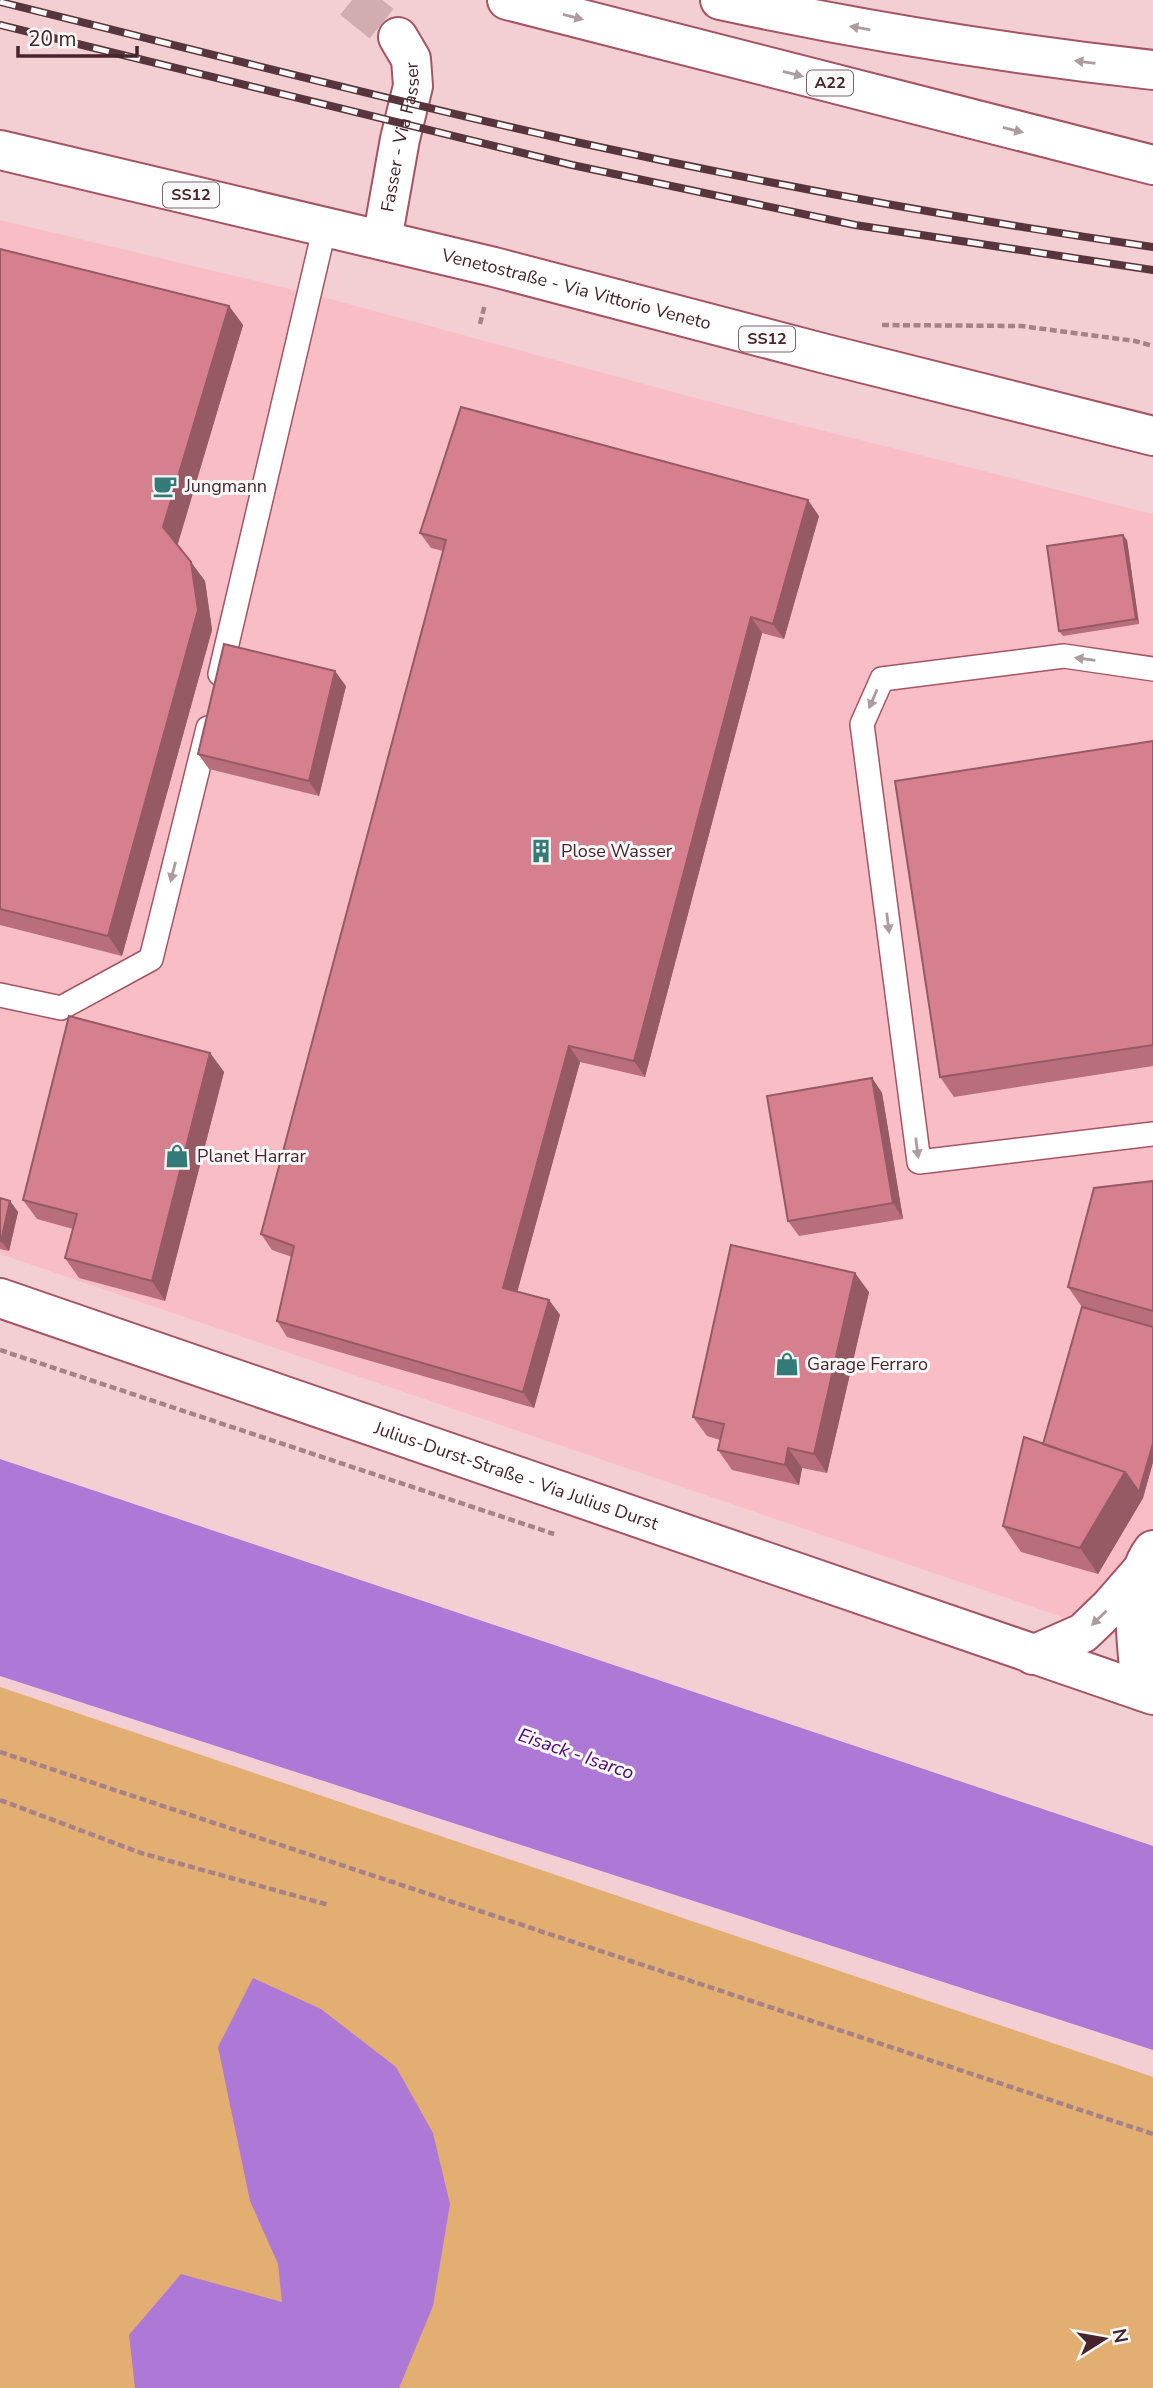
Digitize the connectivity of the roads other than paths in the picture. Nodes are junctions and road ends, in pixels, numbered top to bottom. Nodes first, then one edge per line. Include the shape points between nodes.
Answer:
1 (506, 0) edge
2 (720, 0) edge
3 (398, 37) tunnel mouth
4 (1153, 70) edge
5 (0, 150) edge
6 (1153, 165) edge
7 (326, 226) junction
8 (382, 240) junction
9 (1153, 436) edge
10 (1153, 669) edge
11 (0, 995) edge
12 (1153, 1134) edge
13 (0, 1298) edge
14 (1149, 1559) edge
15 (1033, 1655) junction
16 (1147, 1693) edge

1 -> 6 main road, A22
4 -> 2 main road via 903,36
3 - 8 main road, Fasser - Via Fasser via 411,59 412,86
5 - 7 main road, Venetostraße - Via Vittorio Veneto / SS12
7 - 8 main road, Venetostraße - Via Vittorio Veneto / SS12
7 -> 11 lane via 151,959 61,1008
8 - 9 main road, Venetostraße - Via Vittorio Veneto / SS12
10 -> 12 lane via 1064,656 882,679 862,724 919,1162
13 - 15 main road, Julius-Durst-Straße - Via Julius Durst
14 -> 15 main road, Julius-Durst-Straße - Via Julius Durst via 1083,1633
14 - 16 main road, Julius-Durst-Straße - Via Julius Durst via 1138,1595 1135,1627
15 - 16 main road, Julius-Durst-Straße - Via Julius Durst

